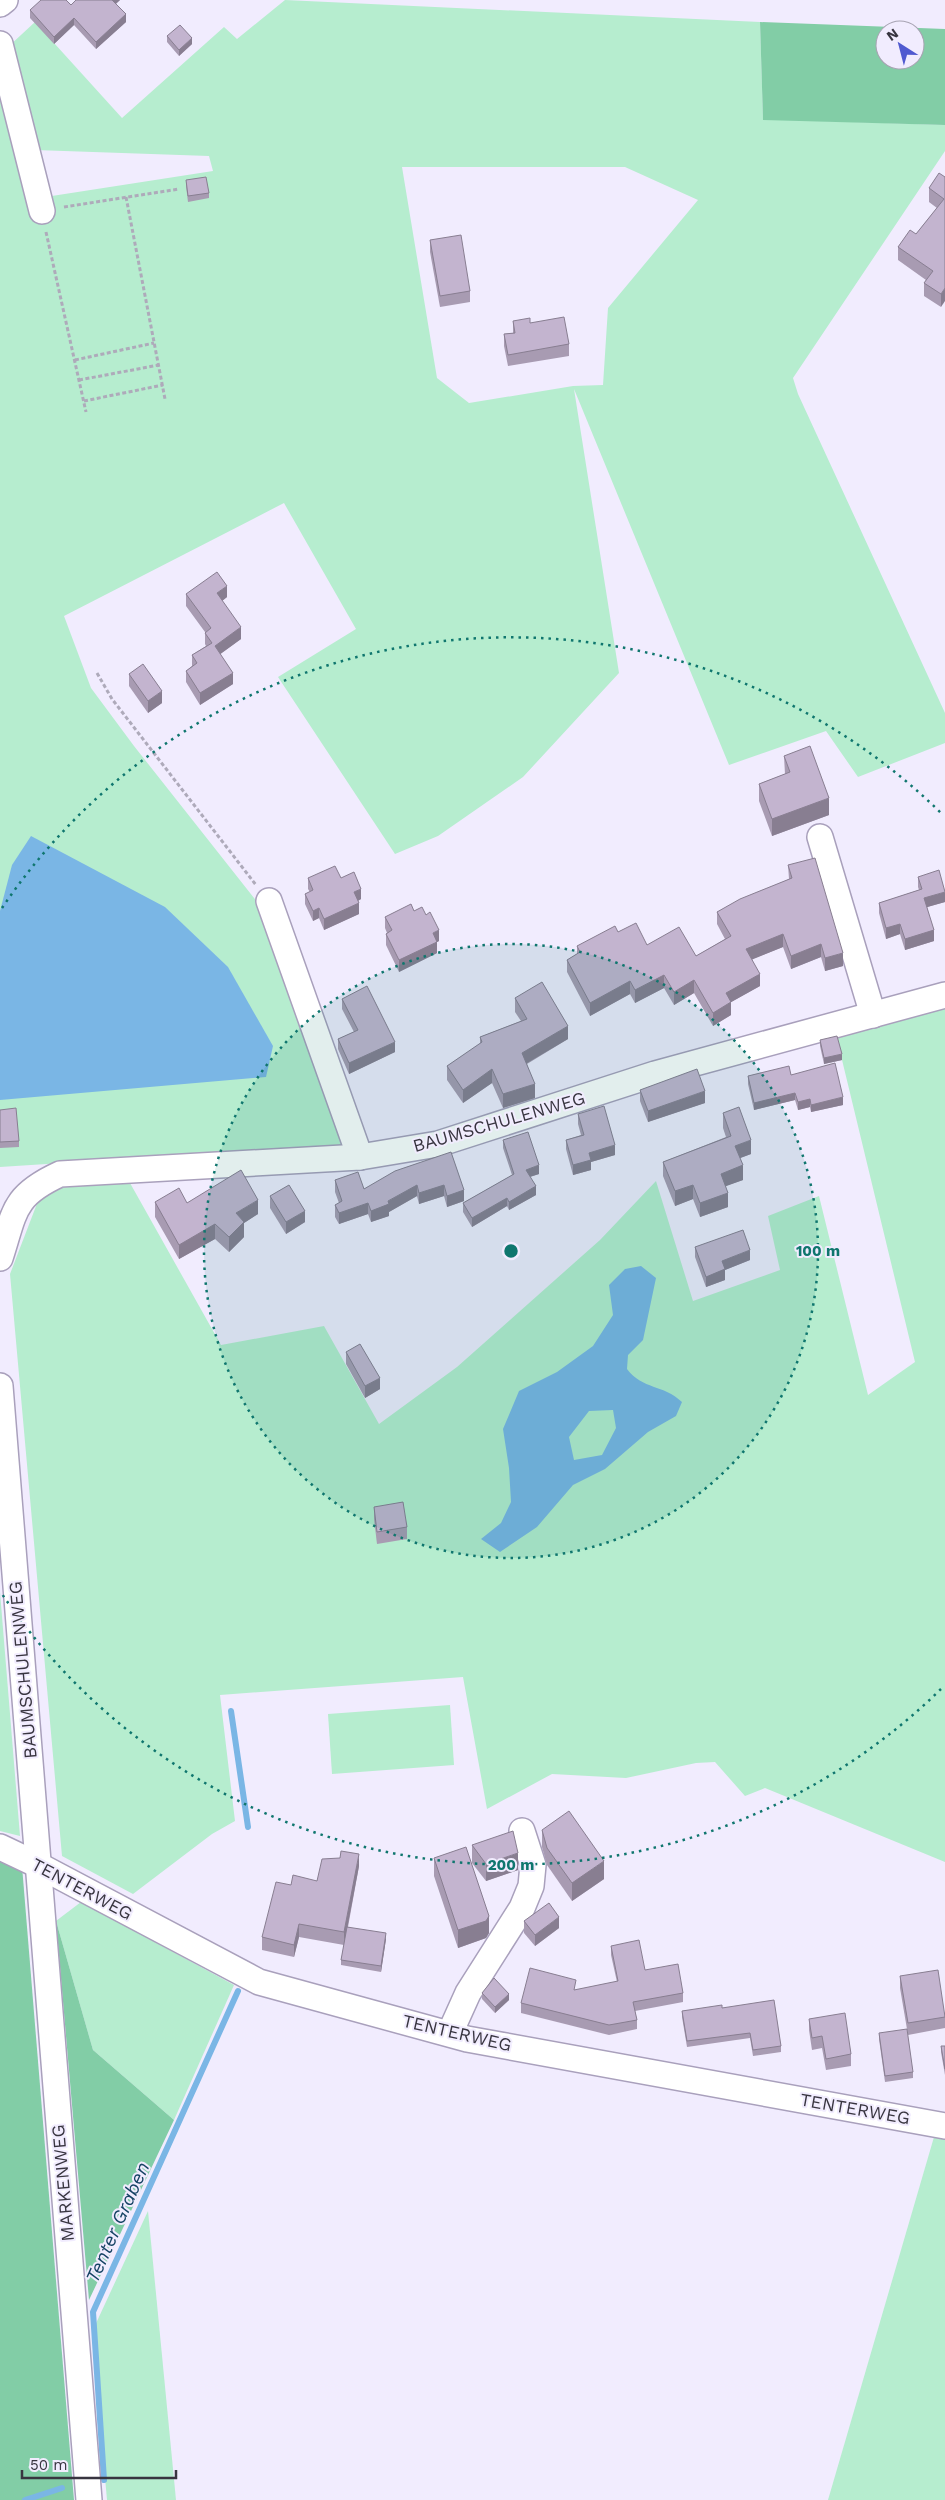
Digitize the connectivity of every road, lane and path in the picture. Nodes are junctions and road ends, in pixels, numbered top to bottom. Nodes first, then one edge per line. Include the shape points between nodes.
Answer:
1 (5, 0) edge
2 (0, 4) edge
3 (0, 44) edge
4 (179, 189) dead end
5 (126, 197) junction
6 (42, 211) junction
7 (154, 343) junction
8 (75, 360) junction
9 (158, 365) junction
10 (79, 380) junction
11 (162, 385) junction
12 (165, 399) dead end
13 (84, 400) junction
14 (86, 412) dead end
15 (97, 673) dead end
16 (820, 838) dead end
17 (269, 902) joint
18 (945, 995) edge
19 (874, 1015) junction
20 (360, 1157) junction
21 (0, 1258) edge
22 (0, 1386) edge
23 (522, 1831) dead end
24 (0, 1847) edge
25 (38, 1865) junction
26 (450, 2033) junction
27 (945, 2126) edge
28 (88, 2500) edge

1 - 2 street
3 - 6 street
4 - 5 path
5 - 6 path
5 - 7 path
6 - 8 path
7 - 8 path
7 - 9 path
8 - 10 path
9 - 10 path
9 - 11 path
10 - 13 path
11 - 12 path
11 - 13 path
13 - 14 path
15 - 17 path via 112,699
16 - 19 street
17 - 20 street
18 - 19 street, BAUMSCHULENWEG
19 - 20 street, BAUMSCHULENWEG via 655,1074 438,1144
20 - 21 street, BAUMSCHULENWEG via 60,1174 37,1184 17,1205
22 - 25 street, BAUMSCHULENWEG
23 - 26 street via 533,1865 531,1886 522,1908 468,1993
24 - 25 street, TENTERWEG
25 - 26 street, TENTERWEG via 259,1982
25 - 28 street, MARKENWEG
26 - 27 street, TENTERWEG via 467,2039

